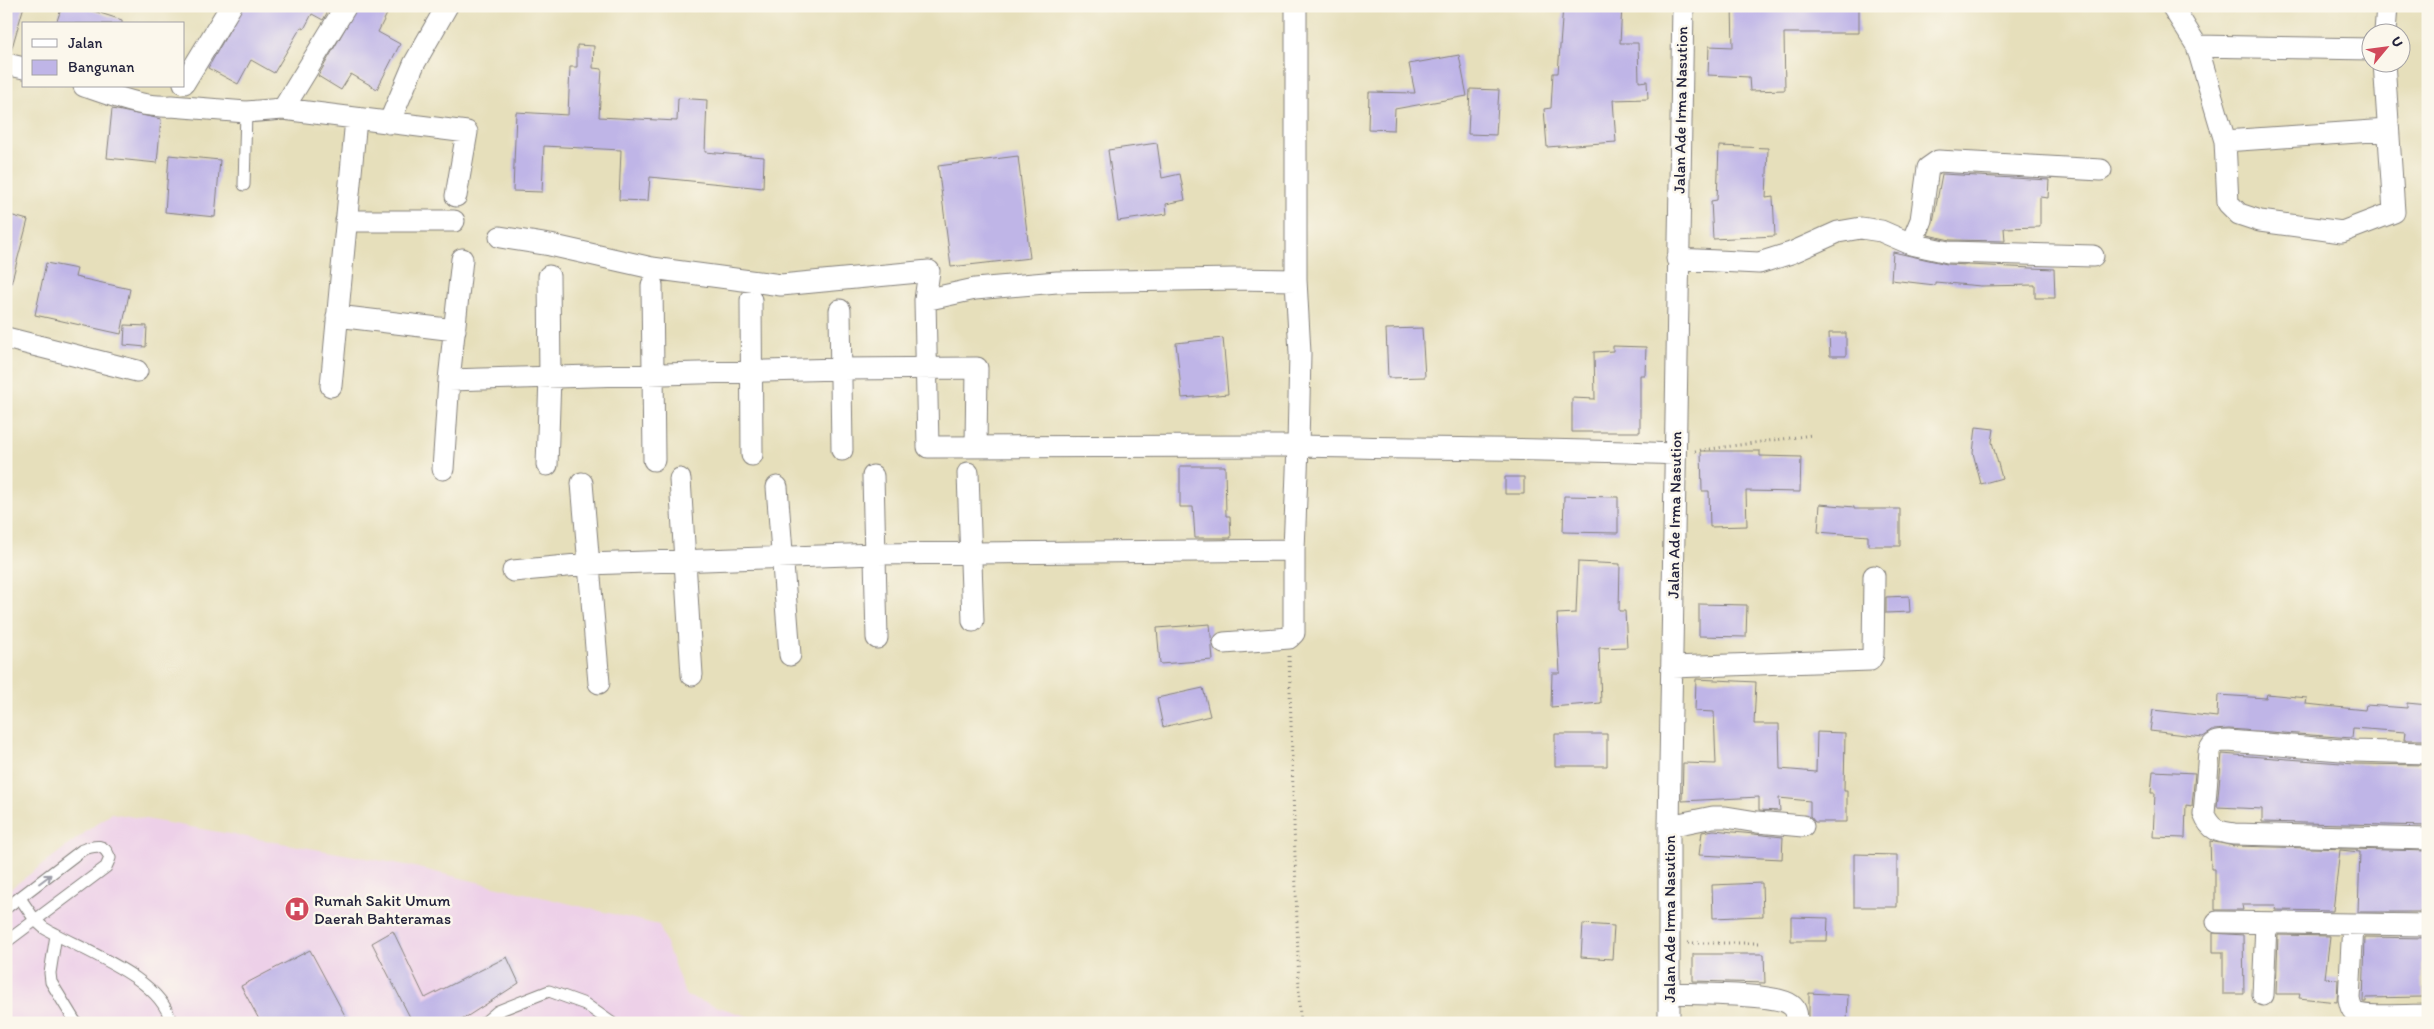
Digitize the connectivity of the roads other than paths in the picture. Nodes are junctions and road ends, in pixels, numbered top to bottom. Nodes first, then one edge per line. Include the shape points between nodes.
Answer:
1 (231, 6) edge
2 (346, 6) edge
3 (447, 6) edge
4 (1296, 6) edge
5 (1683, 6) edge
6 (2172, 6) edge
7 (2388, 6) edge
8 (2386, 22) edge
9 (2197, 46) junction
10 (2362, 49) edge
11 (6, 64) edge
12 (22, 68) edge
13 (2385, 72) edge
14 (185, 81) edge
15 (90, 88) edge
16 (181, 88) edge
17 (171, 106) junction
18 (283, 108) junction
19 (246, 112) junction
20 (356, 119) junction
21 (389, 123) junction
22 (2388, 130) junction
23 (2225, 141) junction
24 (2101, 170) dead end
25 (244, 185) dead end
26 (456, 196) dead end
27 (346, 221) junction
28 (454, 222) dead end
29 (500, 237) dead end
30 (1911, 244) junction
31 (2093, 256) dead end
32 (1677, 259) junction
33 (462, 260) dead end
34 (549, 276) dead end
35 (1296, 280) junction
36 (652, 284) dead end
37 (750, 300) dead end
38 (925, 300) junction
39 (840, 310) dead end
40 (337, 316) junction
41 (455, 330) junction
42 (6, 338) edge
43 (927, 367) junction
44 (840, 369) junction
45 (137, 371) dead end
46 (751, 372) junction
47 (653, 374) junction
48 (550, 377) junction
49 (450, 380) junction
50 (331, 386) dead end
51 (976, 446) junction
52 (1298, 446) junction
53 (842, 450) dead end
54 (1675, 454) junction
55 (752, 455) dead end
56 (654, 460) dead end
57 (547, 464) dead end
58 (443, 469) dead end
59 (968, 472) dead end
60 (874, 476) dead end
61 (680, 478) dead end
62 (582, 484) dead end
63 (777, 487) dead end
64 (1294, 550) junction
65 (876, 554) junction
66 (972, 554) junction
67 (782, 557) junction
68 (687, 560) junction
69 (588, 564) junction
70 (513, 571) dead end
71 (1874, 576) dead end
72 (974, 621) dead end
73 (877, 638) dead end
74 (1224, 643) dead end
75 (790, 655) dead end
76 (1672, 667) junction
77 (692, 674) dead end
78 (599, 683) dead end
79 (2428, 753) edge
80 (1669, 826) junction
81 (1803, 826) dead end
82 (2428, 839) edge
83 (20, 898) junction
84 (6, 908) edge
85 (35, 920) junction
86 (2217, 922) dead end
87 (2266, 924) junction
88 (2353, 924) junction
89 (2428, 925) edge
90 (56, 935) junction
91 (6, 942) edge
92 (1670, 993) junction
93 (2263, 995) dead end
94 (2428, 1015) edge
95 (76, 1023) edge
96 (171, 1023) edge
97 (484, 1023) edge
98 (612, 1023) edge
99 (1669, 1023) edge
100 (1797, 1023) edge

1 - 14 street
2 - 18 street
3 - 21 street via 414,64
4 - 35 street
5 - 32 street, Jalan Ade Irma Nasution
6 - 9 street
7 - 8 street
9 - 10 street
9 - 23 street
11 - 12 street
13 - 22 street
15 - 17 street via 129,102
16 - 17 street
17 - 19 street
18 - 19 street
18 - 20 street
19 - 25 lane
20 - 21 street
20 - 27 street
21 - 26 street via 467,132
22 - 23 street
22 - 23 street via 2394,212 2342,232 2260,221 2240,214 2228,203
24 - 30 street via 1938,161 1928,168 1921,220
27 - 28 street
27 - 40 street
29 - 38 street via 652,268 781,285 928,271
30 - 31 street via 1948,252
30 - 32 street via 1881,231 1860,228 1838,232 1759,263
32 - 54 street, Jalan Ade Irma Nasution
33 - 41 street
34 - 48 street
35 - 38 street via 1057,282 975,289
35 - 52 street via 1300,353
36 - 47 street
37 - 46 street
38 - 43 street
39 - 44 street
40 - 41 street
40 - 50 street
41 - 49 street
42 - 45 street
43 - 44 street
43 - 51 street via 977,368
43 - 51 street via 928,447
44 - 46 street
44 - 53 street
46 - 47 street
46 - 55 street
47 - 48 street
47 - 56 street
48 - 49 street
48 - 57 street
49 - 58 street
51 - 52 street
52 - 54 street
52 - 64 street
54 - 76 street, Jalan Ade Irma Nasution
59 - 66 street
60 - 65 street
61 - 68 street
62 - 69 street
63 - 67 street
64 - 66 street
64 - 74 street via 1294,633 1289,638
65 - 66 street
65 - 67 street
65 - 73 street
66 - 72 street
67 - 68 street
67 - 75 street
68 - 69 street
68 - 77 street
69 - 70 street
69 - 78 street
71 - 76 street via 1873,654 1870,660
76 - 80 street, Jalan Ade Irma Nasution
79 - 82 street via 2216,742 2209,752 2204,814 2215,830 2234,834
80 - 81 street via 1713,817
80 - 92 street, Jalan Ade Irma Nasution
83 - 84 lane
83 - 85 lane
83 -> 85 lane via 82,850 94,846 103,846 107,850 110,858 106,867
85 - 90 lane
85 - 91 lane
86 - 87 street
87 - 88 street
87 - 93 street
88 - 89 street
88 - 94 street via 2349,999 2352,1009 2356,1013 2370,1015
90 - 95 lane via 51,982
90 - 96 lane via 138,979 164,1002
92 - 99 street, Jalan Ade Irma Nasution
92 - 100 street via 1782,1001 1791,1004
97 - 98 lane via 498,1011 548,991 585,1004

